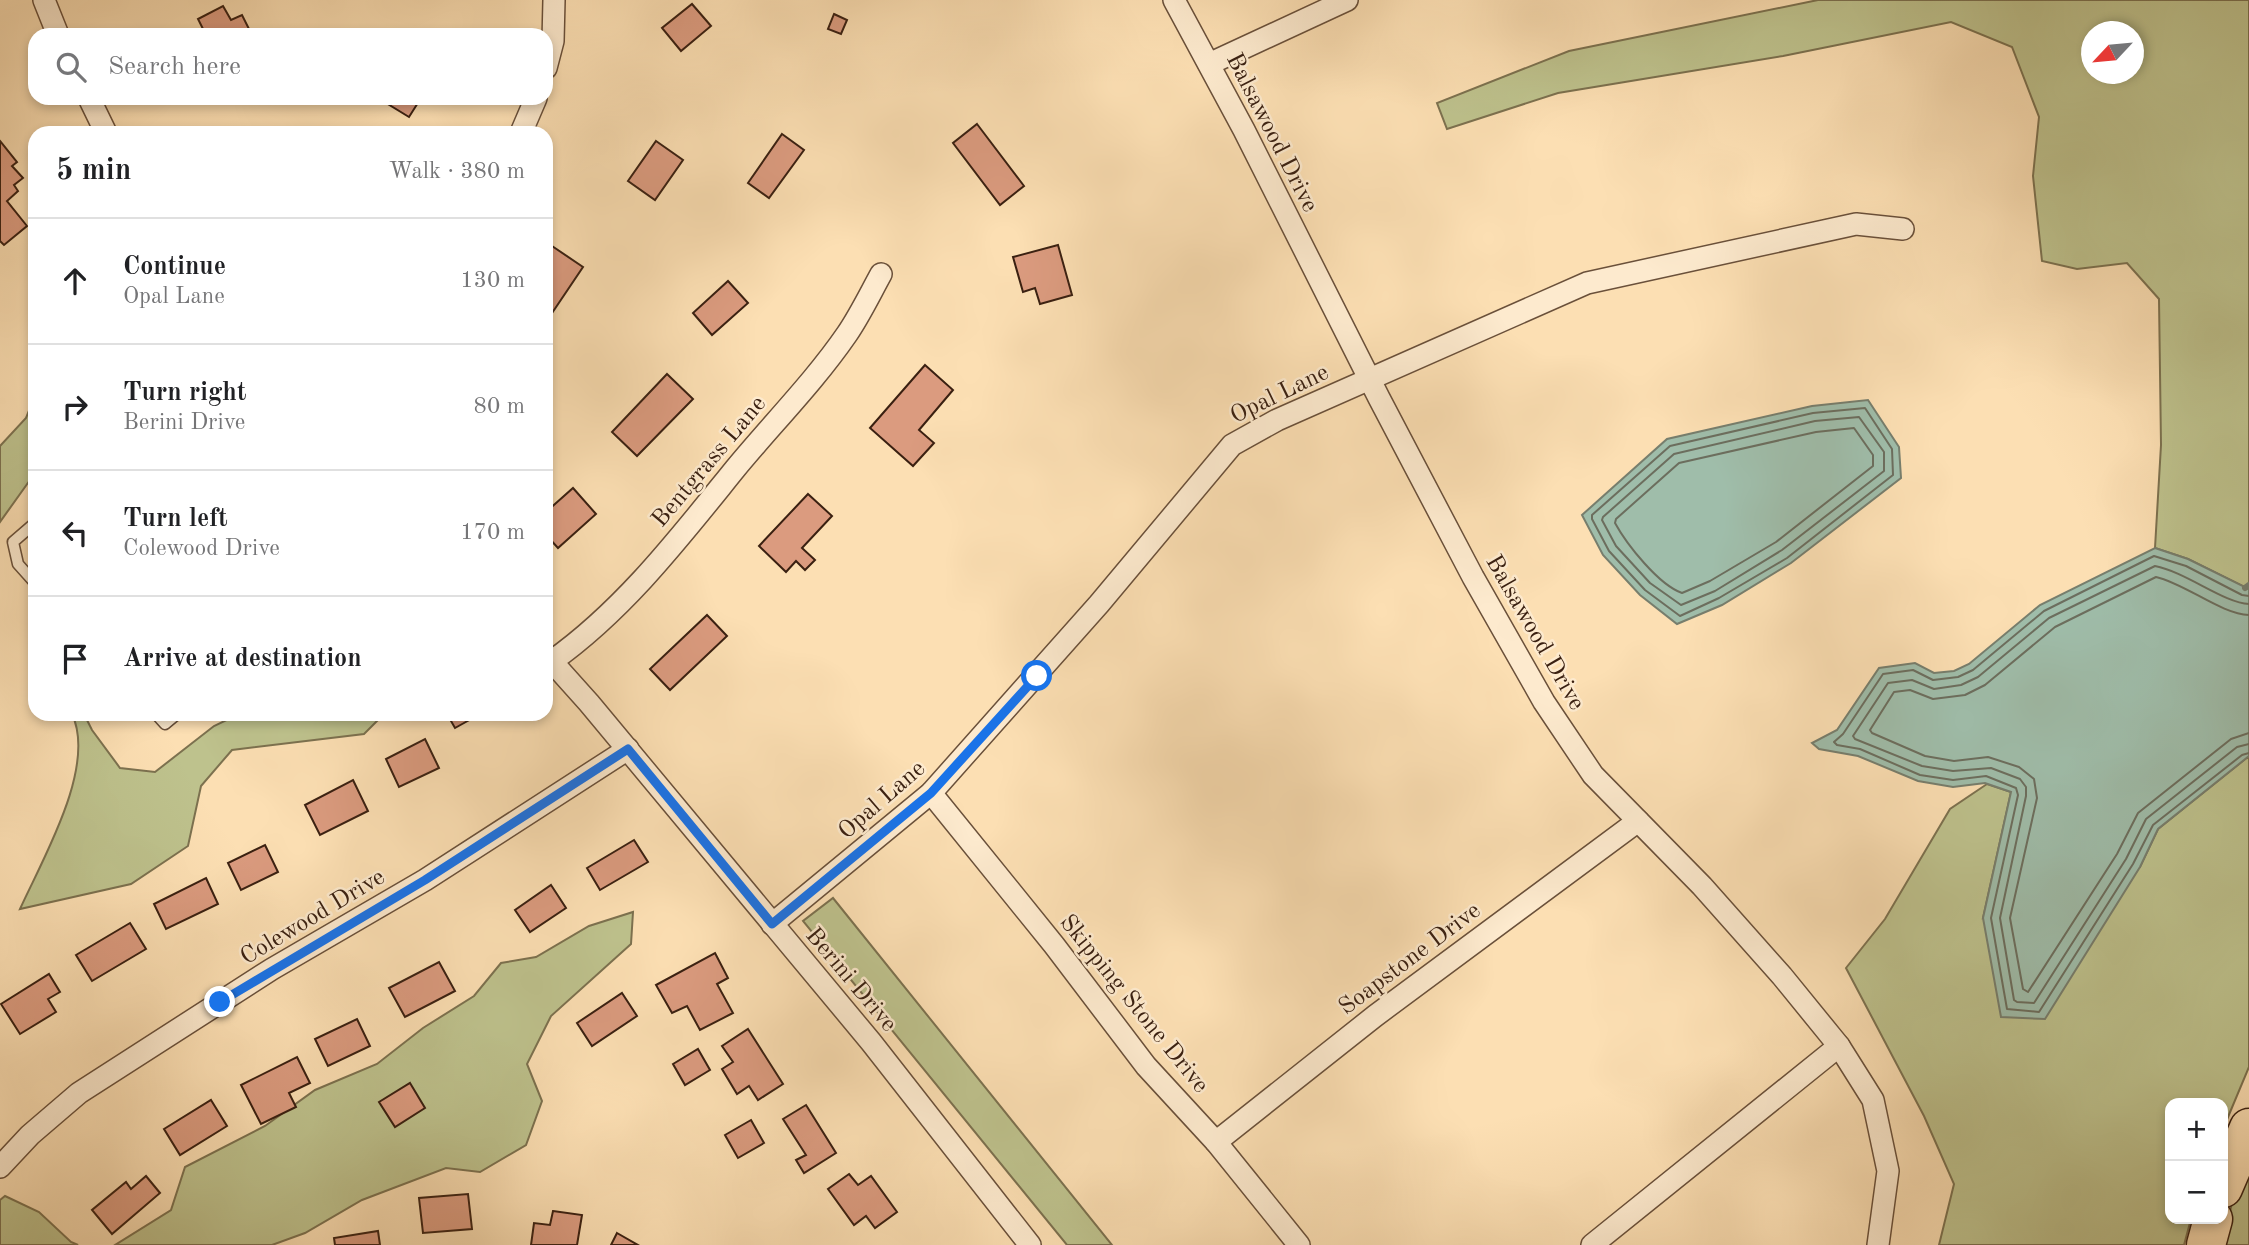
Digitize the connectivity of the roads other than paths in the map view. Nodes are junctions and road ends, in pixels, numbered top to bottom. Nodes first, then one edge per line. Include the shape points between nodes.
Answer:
1 (44, 0) edge
2 (554, 0) edge
3 (1174, 0) edge
4 (1347, 0) edge
5 (55, 28) edge
6 (553, 41) edge
7 (1209, 64) junction
8 (92, 105) edge
9 (533, 105) edge
10 (103, 126) edge
11 (524, 126) edge
12 (1903, 229) dead end
13 (881, 274) dead end
14 (1370, 379) junction
15 (28, 529) edge
16 (28, 576) edge
17 (553, 656) edge
18 (553, 663) edge
19 (628, 749) junction
20 (931, 793) junction
21 (1638, 821) junction
22 (772, 924) junction
23 (1839, 1045) junction
24 (2249, 1128) edge
25 (1216, 1142) junction
26 (0, 1167) edge
27 (2228, 1176) edge
28 (2212, 1224) edge
29 (1030, 1245) edge
30 (1299, 1245) edge
31 (1592, 1245) edge
32 (1878, 1245) edge
33 (2206, 1245) edge

1 - 5 street
2 - 6 street
3 - 7 street, Balsawood Drive
4 - 7 street
7 - 14 street, Balsawood Drive
8 - 10 street
9 - 11 street
12 - 14 street, Opal Lane via 1857,224 1587,283
13 - 17 street, Bentgrass Lane via 825,363 680,537 576,644
14 - 20 street, Opal Lane via 1232,445 1100,604
14 - 21 street, Balsawood Drive via 1544,702 1593,775
15 - 16 lane via 13,542 18,565
18 - 19 street, Berini Drive
19 - 22 street, Berini Drive
19 - 26 street, Colewood Drive via 79,1093
20 - 22 street, Opal Lane
20 - 25 street, Skipping Stone Drive via 1146,1066
21 - 23 street, Balsawood Drive via 1711,896
21 - 25 street, Soapstone Drive via 1364,1024
22 - 29 street, Berini Drive
23 - 31 street
23 - 32 street, Balsawood Drive via 1873,1100 1888,1171
24 - 27 highway
25 - 30 street, Skipping Stone Drive
28 - 33 highway

